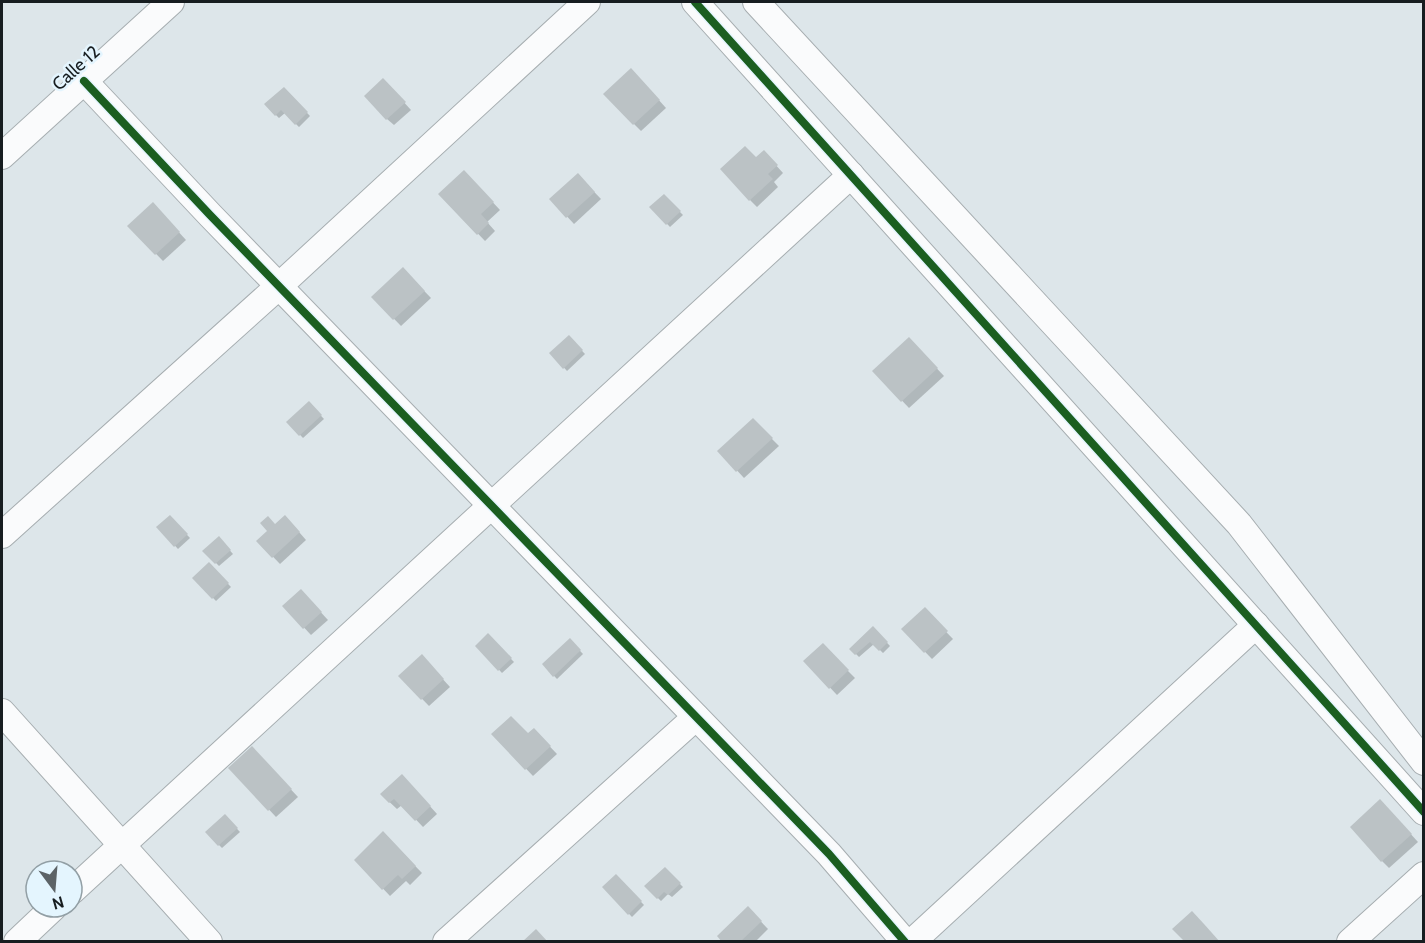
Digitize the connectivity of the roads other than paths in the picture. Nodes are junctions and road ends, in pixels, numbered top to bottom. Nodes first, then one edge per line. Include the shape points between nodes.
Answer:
1 (171, 2) edge
2 (587, 2) edge
3 (695, 2) edge
4 (756, 2) edge
5 (84, 81) junction
6 (2, 156) edge
7 (850, 175) junction
8 (279, 286) junction
9 (491, 505) junction
10 (2, 535) edge
11 (1256, 625) junction
12 (2, 712) edge
13 (696, 717) junction
14 (1424, 762) edge
15 (1424, 812) edge
16 (122, 845) junction
17 (1424, 875) edge
18 (84, 880) edge
19 (41, 919) edge
20 (17, 942) edge
21 (209, 942) edge
22 (446, 942) edge
23 (905, 942) edge
24 (912, 942) edge
25 (1350, 942) edge

1 - 5 street, Calle 12
2 - 8 street
3 - 7 street
4 - 14 street via 1239,524
5 - 6 street, Calle 12
5 - 8 street
7 - 9 street
7 - 11 street
8 - 9 street
8 - 10 street
9 - 13 street
9 - 16 street
11 - 15 street
11 - 24 street
12 - 16 street
13 - 22 street
13 - 23 street via 829,854
16 - 18 street
16 - 21 street
17 - 25 street
19 - 20 street

